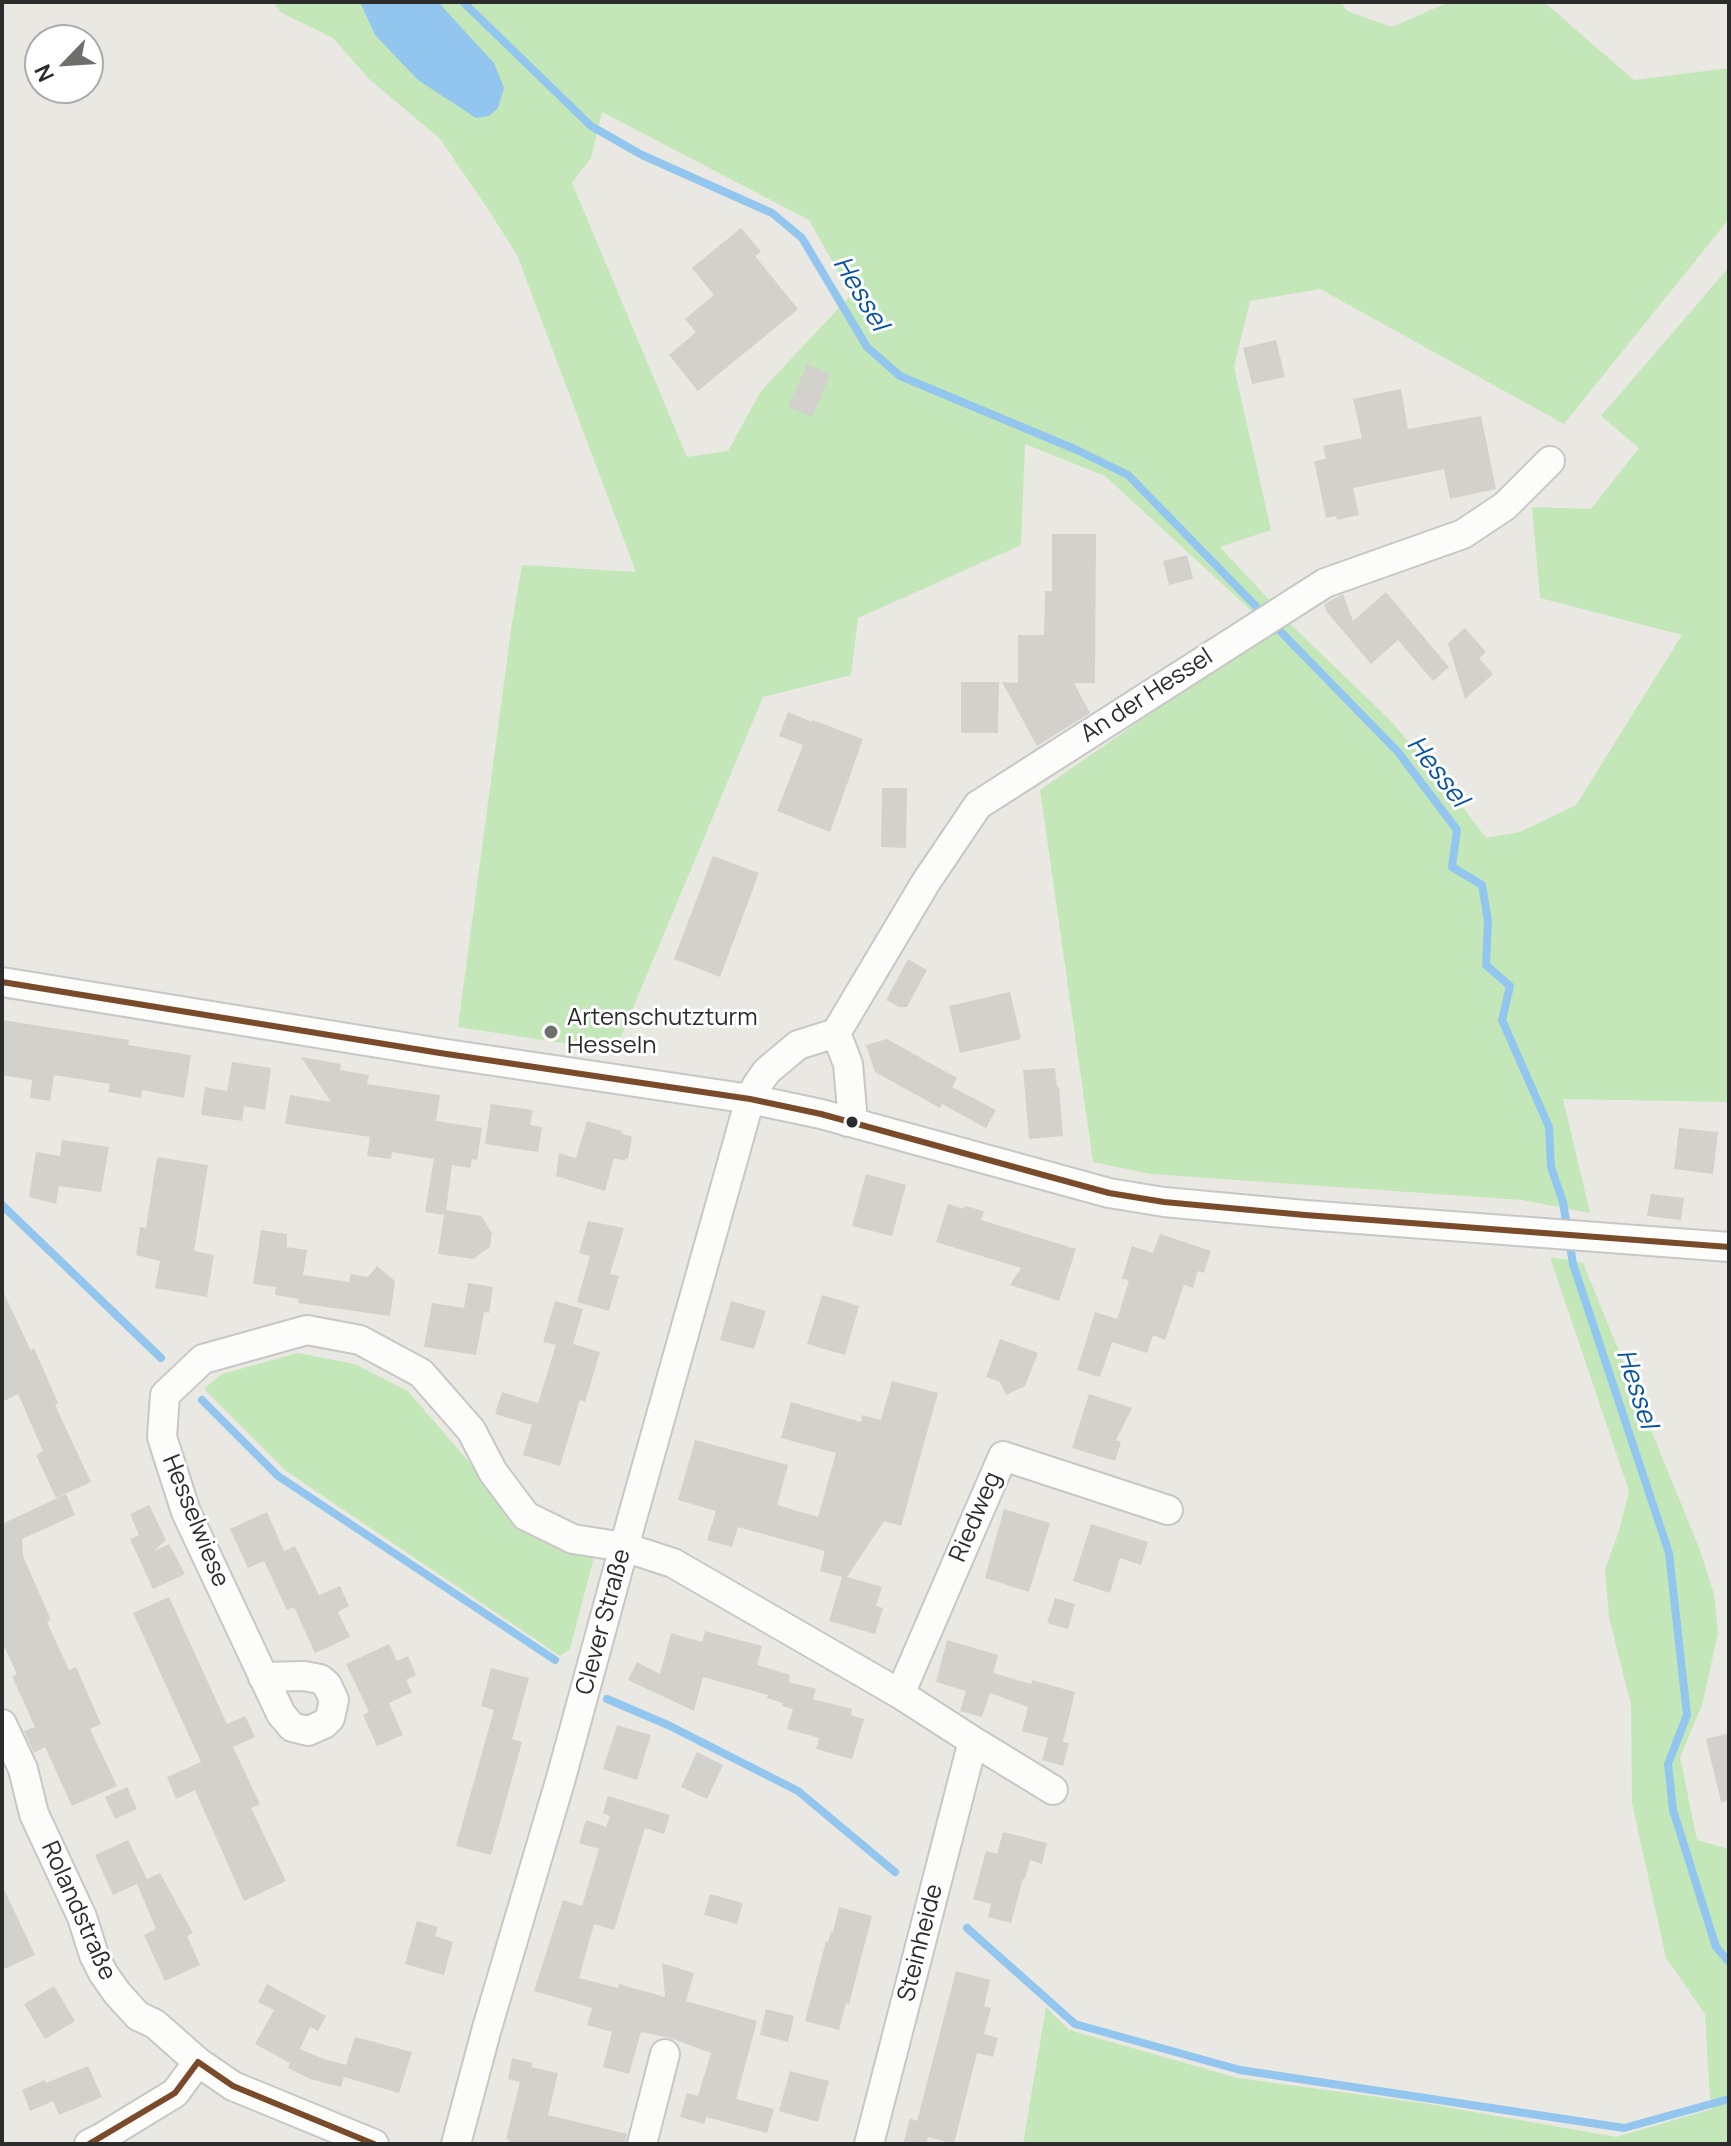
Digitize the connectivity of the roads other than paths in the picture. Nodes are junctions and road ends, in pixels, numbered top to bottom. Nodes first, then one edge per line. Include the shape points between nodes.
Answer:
1 (1550, 461) dead end
2 (2, 982) edge
3 (836, 1033) junction
4 (750, 1099) junction
5 (848, 1122) junction
6 (1729, 1247) edge
7 (1168, 1510) dead end
8 (624, 1547) junction
9 (263, 1677) dead end
10 (900, 1694) junction
11 (2, 1724) edge
12 (973, 1741) junction
13 (1053, 1790) dead end
14 (665, 2054) dead end
15 (198, 2062) junction
16 (89, 2144) edge
17 (374, 2144) edge
18 (456, 2144) edge
19 (642, 2144) edge
20 (869, 2144) edge

1 - 3 street, An der Hessel via 1505,506 1463,534 1325,583 978,805
2 - 4 street
3 - 4 street via 798,1045 767,1071
3 - 5 street via 848,1064
4 - 5 street
4 - 8 street, Clever Straße
5 - 6 street via 1095,1189 1164,1202
7 - 10 street, Riedweg via 1003,1456
8 - 9 street, Hesselwiese via 573,1539 526,1516 493,1472 471,1430 421,1373 360,1340 307,1330 203,1359 165,1395 162,1437 186,1512
8 - 10 street via 673,1563
8 - 18 street, Clever Straße
10 - 12 street
11 - 15 street, Rolandstraße via 23,1769 34,1814 103,1973 138,2016
12 - 13 street
12 - 20 street, Steinheide
14 - 19 street
15 - 16 street via 175,2093
15 - 17 street, Rolandstraße via 233,2086

